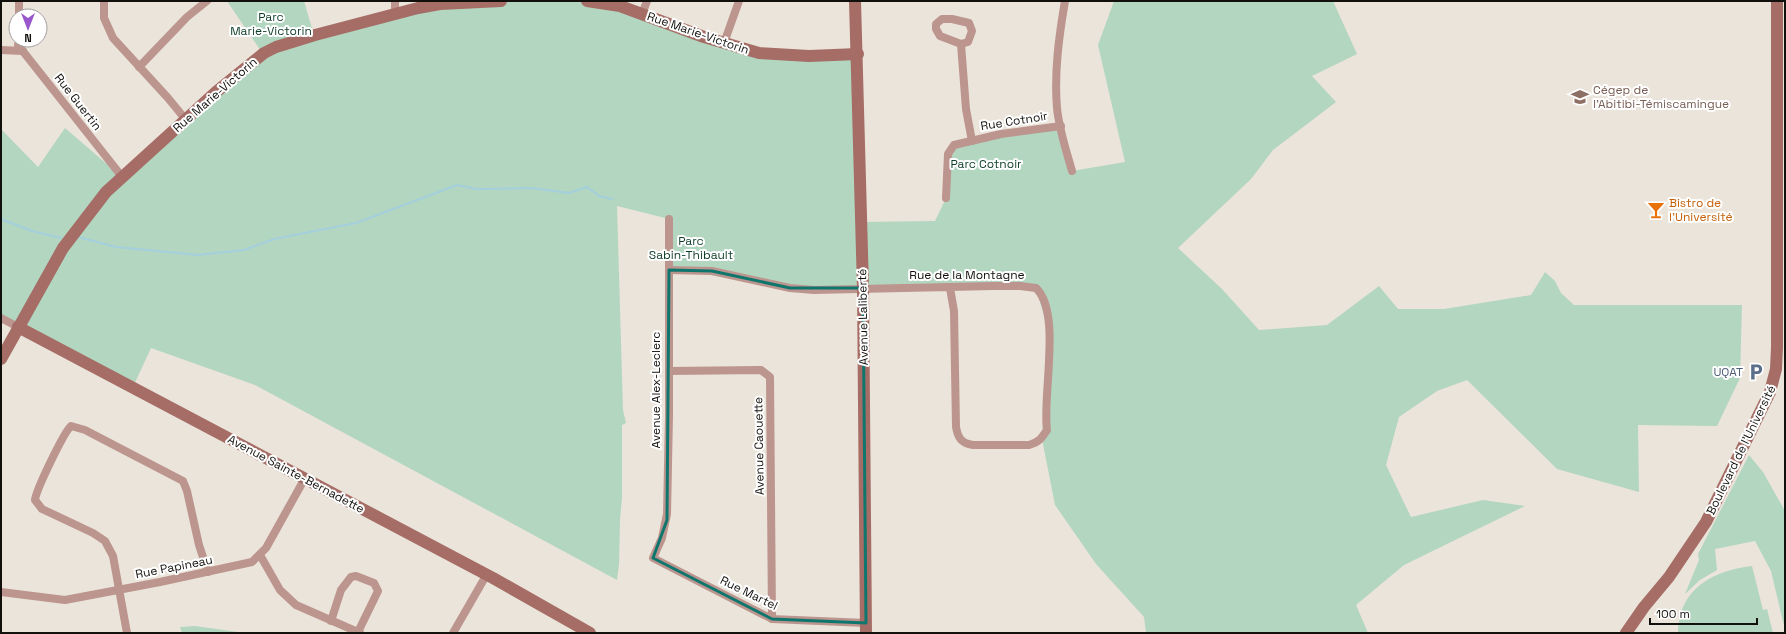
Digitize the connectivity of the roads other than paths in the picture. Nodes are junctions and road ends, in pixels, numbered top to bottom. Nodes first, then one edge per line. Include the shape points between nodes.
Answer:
1 (104, 1) edge
2 (207, 1) edge
3 (395, 1) edge
4 (485, 1) edge
5 (501, 1) edge
6 (587, 1) edge
7 (648, 1) edge
8 (739, 1) edge
9 (855, 1) edge
10 (1065, 1) edge
11 (1777, 1) edge
12 (395, 14) junction
13 (642, 14) junction
14 (724, 43) junction
15 (961, 44) dead end
16 (20, 48) edge
17 (1, 50) edge
18 (23, 51) junction
19 (858, 54) junction
20 (139, 67) junction
21 (186, 120) junction
22 (1061, 126) junction
23 (972, 140) junction
24 (1072, 171) dead end
25 (122, 178) junction
26 (946, 198) dead end
27 (669, 219) dead end
28 (669, 270) junction
29 (863, 288) junction
30 (950, 288) junction
31 (1, 318) edge
32 (18, 327) junction
33 (1781, 347) edge
34 (1, 359) edge
35 (669, 371) junction
36 (305, 478) junction
37 (260, 555) junction
38 (653, 558) joint
39 (208, 572) junction
40 (487, 574) junction
41 (118, 590) junction
42 (1, 592) edge
43 (772, 619) junction
44 (331, 621) junction
45 (866, 628) edge
46 (127, 633) edge
47 (359, 633) edge
48 (453, 633) edge
49 (590, 633) edge
50 (1626, 633) edge

1 - 20 street via 107,29
2 - 20 street via 187,17
3 - 12 street
4 - 5 street, Rue Marie-Victorin
4 - 12 street, Rue Marie-Victorin via 440,4
6 - 13 street, Rue Marie-Victorin via 620,6
7 - 13 street
8 - 14 street
9 - 19 street, Avenue Laliberté
10 - 22 street via 1058,58 1057,95
11 - 33 street, Boulevard de l'Université
12 - 21 street, Rue Marie-Victorin via 315,35 264,53
13 - 14 street, Rue Marie-Victorin
14 - 19 street, Rue Marie-Victorin via 758,53 778,55
15 - 23 street via 966,109
16 - 18 street, Rue Guertin
17 - 18 street
18 - 25 street, Rue Guertin
19 - 29 street, Avenue Laliberté
20 - 21 street
21 - 25 street, Rue Marie-Victorin
22 - 23 street, Rue Cotnoir
22 - 24 street
23 - 26 street, Rue Cotnoir via 954,145 948,154
25 - 32 street, Rue Marie-Victorin via 106,192 63,248
27 - 28 street, Avenue Alex-Leclerc
28 - 29 street, Rue de la Montagne via 712,272 802,289
28 - 35 street, Avenue Alex-Leclerc
29 - 30 street, Rue de la Montagne
29 - 45 street, Avenue Laliberté
30 - 30 street, Rue de la Montagne via 954,311 958,438 973,445 1029,445 1037,442 1047,430 1049,333 1048,311 1042,294 1036,288 1020,286
31 - 32 street, Avenue Sainte-Bernadette
32 - 34 street, Rue Marie-Victorin
32 - 36 street, Avenue Sainte-Bernadette
33 - 50 street, Boulevard de l'Université via 1770,392 1706,522 1669,577
35 - 38 street, Avenue Alex-Leclerc via 667,520
35 - 43 street, Avenue Caouette via 761,370 770,377
36 - 37 street, Rue Papineau
36 - 40 street, Avenue Sainte-Bernadette
37 - 39 street, Rue Papineau via 252,562
37 - 44 street via 280,590 296,605
38 - 43 street, Rue Martel
39 - 41 street, Rue Papineau
39 - 41 street via 183,481 85,430 71,426 39,486 35,500 42,509 105,541 113,556
40 - 48 street
40 - 49 street, Avenue Sainte-Bernadette
41 - 42 street, Rue Papineau via 65,600
41 - 46 street
43 - 45 street, Rue Martel
44 - 47 street
44 - 47 street via 341,590 351,577 356,576 374,583 377,593

